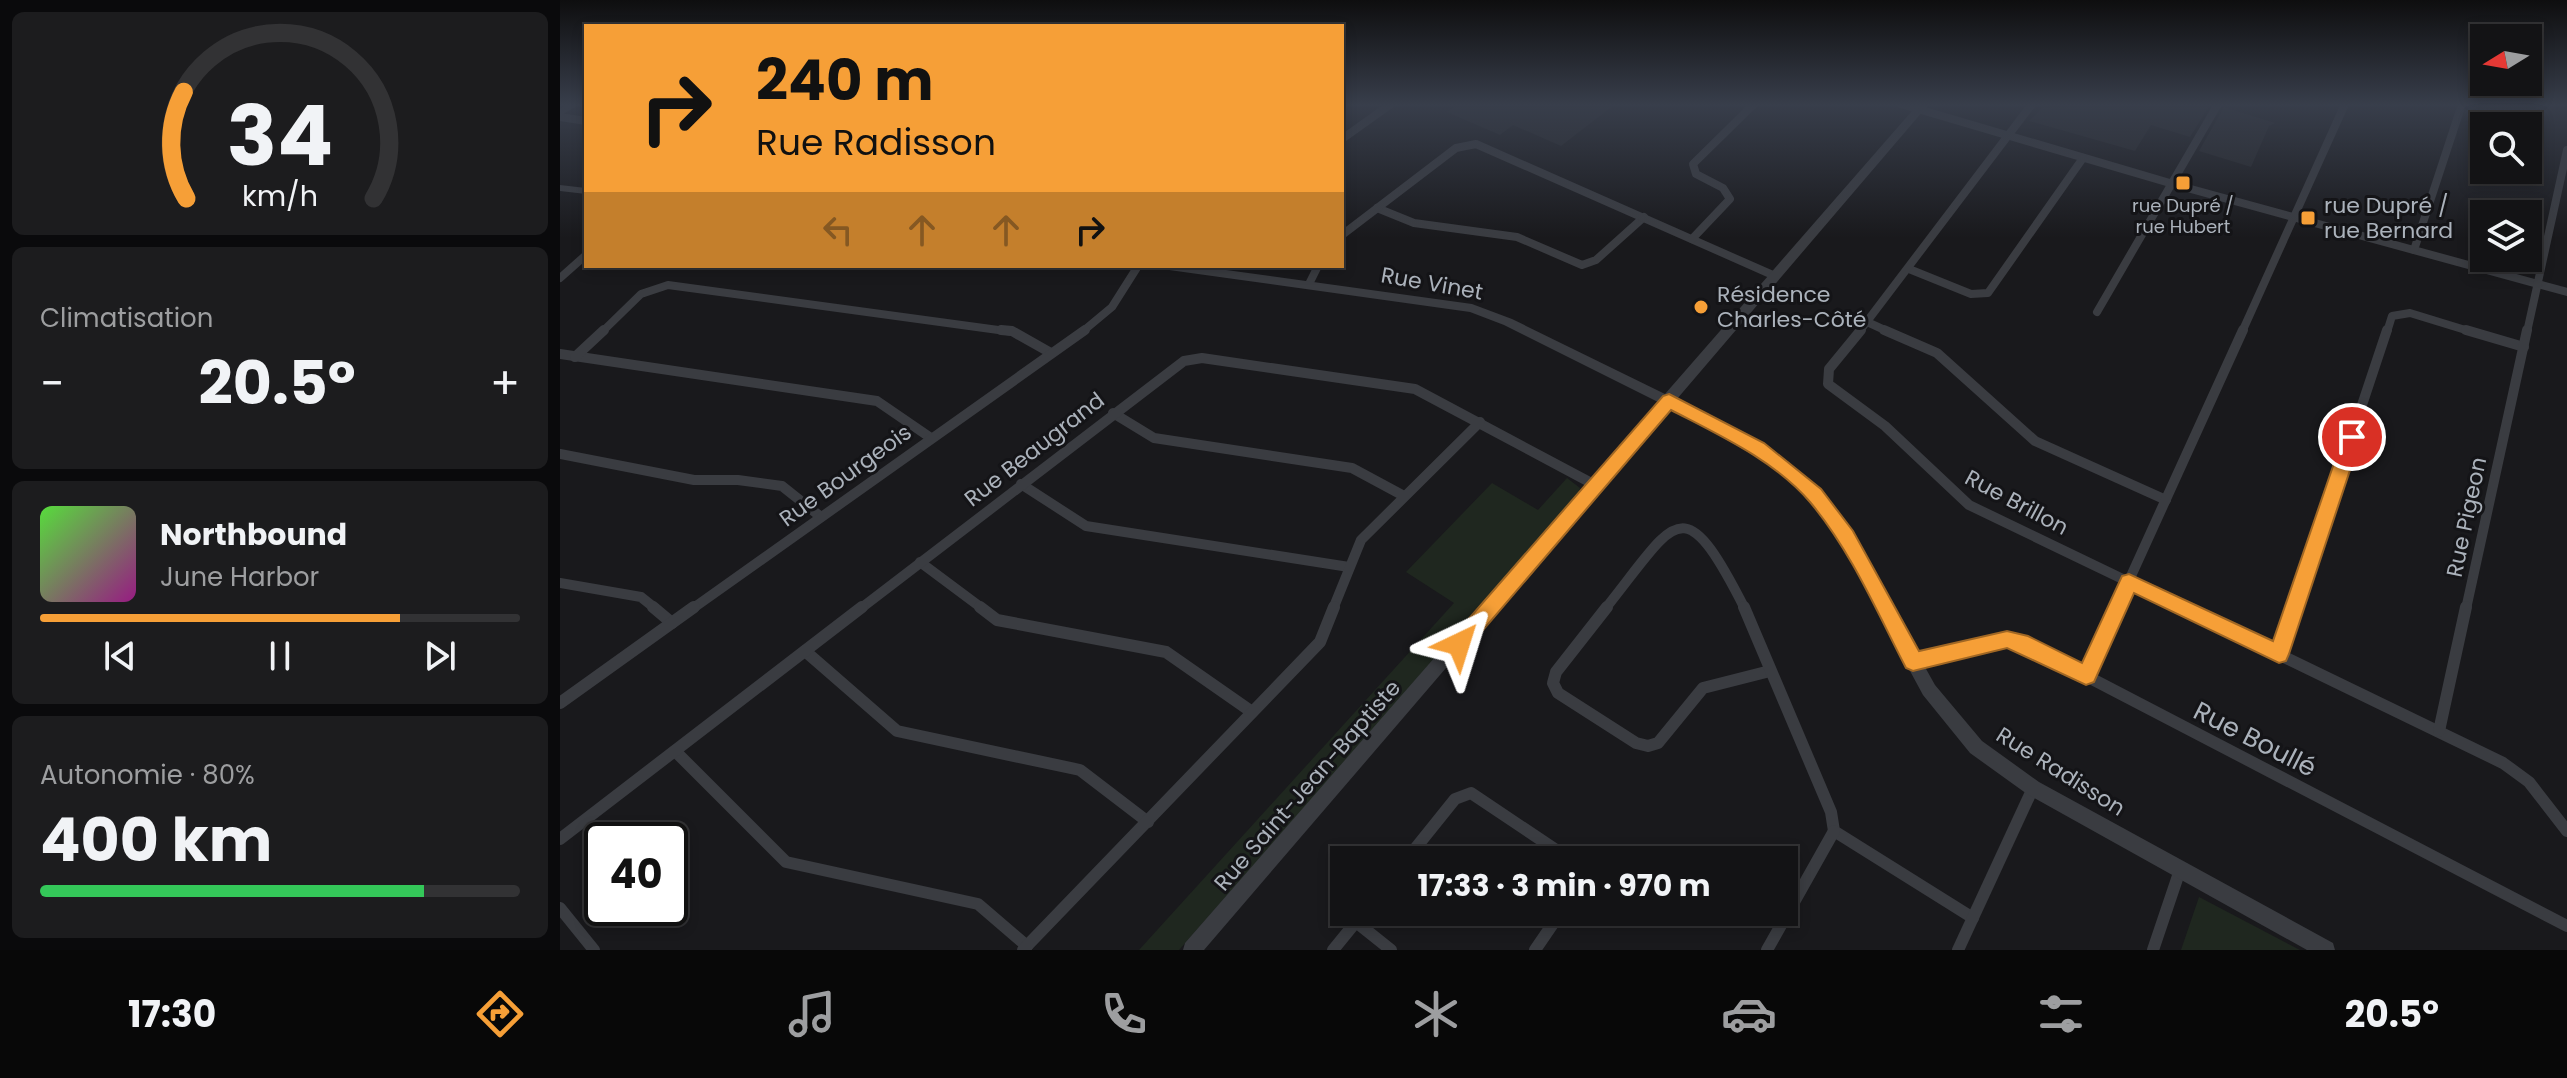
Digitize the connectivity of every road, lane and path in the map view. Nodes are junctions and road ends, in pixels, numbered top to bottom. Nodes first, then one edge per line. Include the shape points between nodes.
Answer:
1 (1456, 148) edge
2 (1483, 148) edge
3 (1709, 148) edge
4 (1886, 148) edge
5 (1998, 148) edge
6 (2050, 148) edge
7 (2192, 148) edge
8 (2325, 148) edge
9 (2447, 148) edge
10 (2567, 150) edge
11 (2083, 158) junction
12 (2171, 184) junction
13 (560, 188) edge
14 (584, 191) edge
15 (1377, 208) junction
16 (1644, 217) junction
17 (2294, 218) junction
18 (1344, 233) edge
19 (1692, 239) junction
20 (2414, 250) junction
21 (584, 257) edge
22 (560, 263) edge
23 (574, 265) junction
24 (1137, 268) edge
25 (1185, 268) edge
26 (1317, 268) edge
27 (1909, 269) junction
28 (1775, 276) junction
29 (560, 278) edge
30 (1309, 284) junction
31 (2538, 284) junction
32 (2567, 292) edge
33 (2097, 312) dead end
34 (1865, 321) junction
35 (2524, 347) junction
36 (1051, 353) junction
37 (560, 354) edge
38 (575, 357) junction
39 (1669, 401) junction
40 (1113, 413) junction
41 (1480, 422) junction
42 (931, 438) junction
43 (560, 454) edge
44 (1021, 484) junction
45 (1597, 486) junction
46 (1404, 496) junction
47 (2166, 500) junction
48 (821, 517) junction
49 (920, 562) junction
50 (1349, 567) junction
51 (2129, 582) junction
52 (560, 583) edge
53 (672, 623) junction
54 (805, 651) junction
55 (2279, 654) junction
56 (1913, 662) junction
57 (1770, 671) junction
58 (2086, 676) junction
59 (560, 703) edge
60 (1252, 712) junction
61 (2439, 731) junction
62 (675, 751) junction
63 (2033, 788) junction
64 (1148, 822) junction
65 (1834, 831) junction
66 (2567, 831) edge
67 (560, 839) edge
68 (1417, 846) edge
69 (1550, 846) edge
70 (2180, 870) junction
71 (560, 908) edge
72 (1973, 918) junction
73 (1353, 926) edge
74 (1368, 926) edge
75 (1551, 926) edge
76 (2567, 926) edge
77 (1025, 948) edge
78 (594, 950) edge
79 (1192, 950) edge
80 (1333, 950) edge
81 (1391, 950) edge
82 (1535, 950) edge
83 (1767, 950) edge
84 (1958, 950) edge
85 (2153, 950) edge
86 (2326, 950) edge

1 - 15 street
2 - 16 street
3 - 19 street via 1693,164 1696,174 1723,188 1730,199
4 - 28 street, Rue Saint-Jean-Baptiste
5 - 27 street, Rue Brillon
6 - 11 street
7 - 12 street
8 - 17 street
9 - 20 street
10 - 31 street, Rue Pigeon
11 - 12 street
11 - 27 street via 1986,294 1971,294
12 - 17 street
12 - 33 street
13 - 14 street
15 - 16 street via 1414,223 1517,237 1582,265 1595,262
15 - 18 street
16 - 19 street
17 - 20 street
17 - 47 street
19 - 28 street
20 - 31 street
21 - 23 street
22 - 23 street
23 - 29 street
24 - 36 street, Rue Bourgeois via 1109,310
25 - 30 street, Rue Vinet
26 - 30 street
27 - 34 street, Rue Brillon
28 - 39 street, Rue Saint-Jean-Baptiste
30 - 39 street, Rue Vinet via 1481,311
31 - 32 street
31 - 35 street, Rue Pigeon
34 - 47 street via 1933,351 2035,441
34 - 51 street, Rue Brillon via 1827,371 1832,388 1885,426 1964,502
35 - 55 street via 2410,313 2392,316
35 - 61 street, Rue Pigeon
36 - 38 street via 1012,331 668,285 641,294
36 - 42 street, Rue Bourgeois
37 - 38 street
38 - 42 street via 877,401
39 - 45 street, Rue Saint-Jean-Baptiste
39 - 56 street, Rue Radisson via 1758,448 1815,495 1846,537
40 - 41 street, Rue Beaugrand via 1177,364 1199,358 1410,387
40 - 44 street, Rue Beaugrand
40 - 46 street via 1154,438 1352,468
41 - 45 street, Rue Beaugrand
41 - 46 street
42 - 48 street, Rue Bourgeois
43 - 48 street via 694,480 782,486
44 - 49 street, Rue Beaugrand
44 - 50 street via 1086,526
45 - 79 street, Rue Saint-Jean-Baptiste
46 - 50 street via 1364,536
47 - 51 street
48 - 53 street, Rue Bourgeois
49 - 54 street, Rue Beaugrand
49 - 60 street via 997,620 1166,652
50 - 60 street via 1323,639
51 - 55 street, Rue Brillon
51 - 58 street
52 - 53 street via 637,596
53 - 59 street, Rue Bourgeois
54 - 62 street, Rue Beaugrand
54 - 64 street via 897,731 1073,768 1094,777
55 - 61 street, Rue Brillon
56 - 58 street, Rue Boullé via 2007,640
56 - 63 street, Rue Radisson via 1958,729
57 - 57 street via 1721,560 1696,531 1683,526 1666,533 1556,672 1553,683 1562,696 1636,743 1650,746 1662,741 1701,689
57 - 65 street via 1831,812
58 - 76 street, Rue Boullé
60 - 64 street
61 - 66 street via 2523,777
62 - 67 street, Rue Beaugrand
62 - 77 street via 786,862 978,904
63 - 70 street, Rue Radisson
63 - 72 street
64 - 77 street
65 - 72 street
65 - 83 street
68 - 69 street via 1455,799 1471,793
70 - 85 street
70 - 86 street, Rue Radisson
71 - 78 street
72 - 84 street
73 - 80 street
74 - 81 street
75 - 82 street

